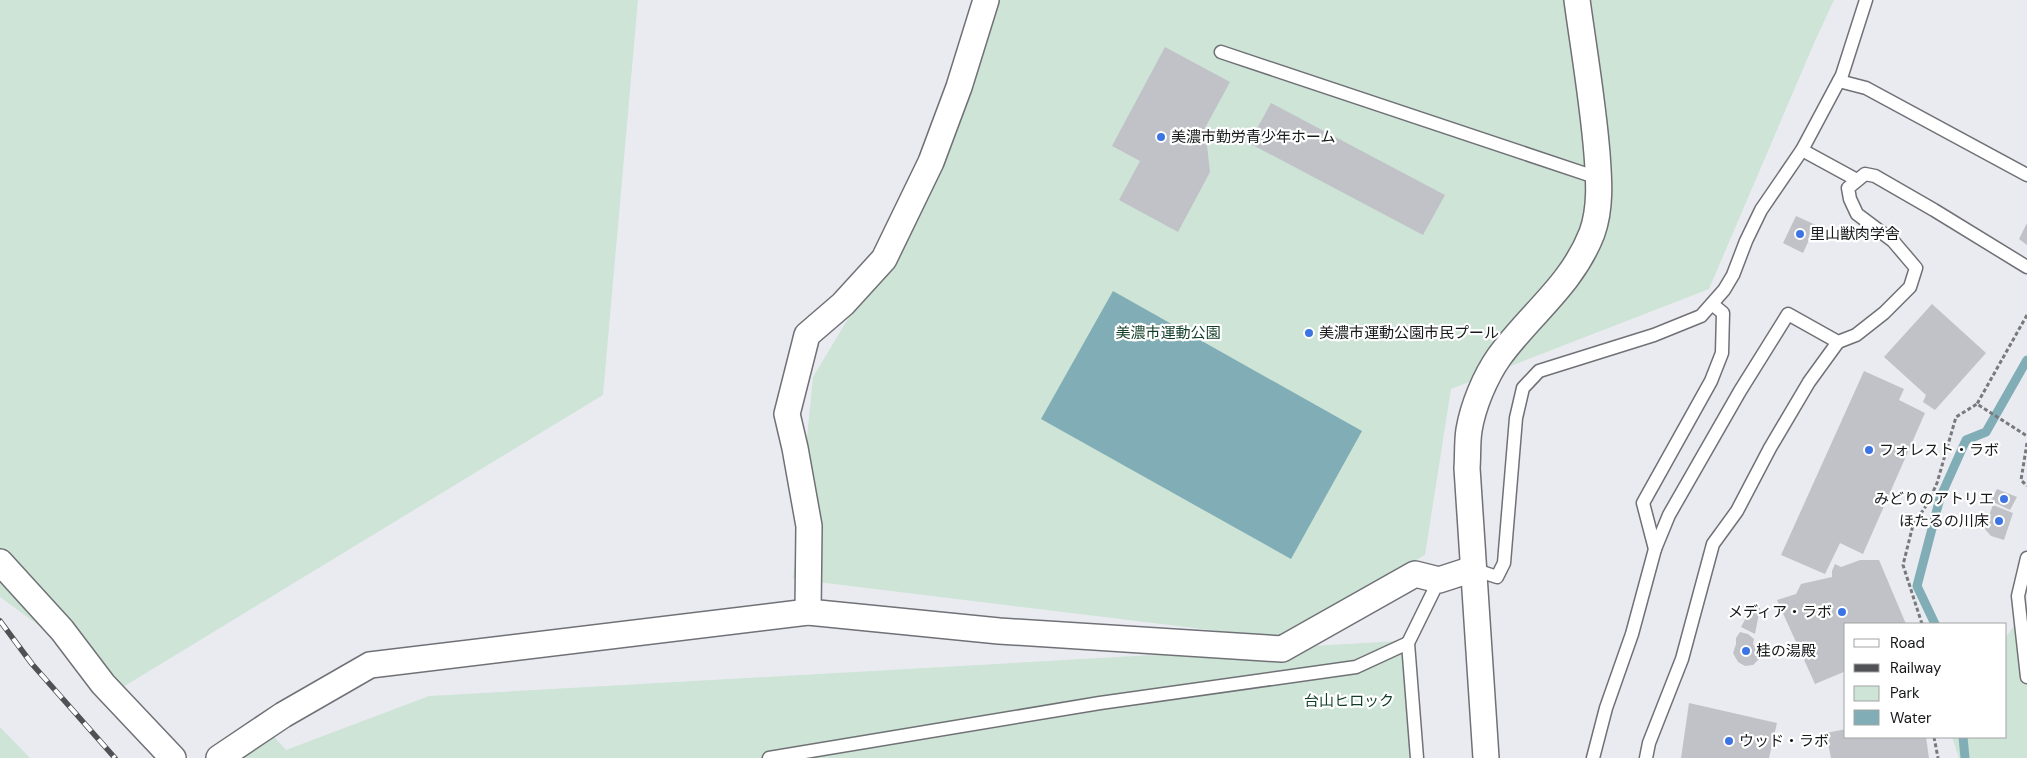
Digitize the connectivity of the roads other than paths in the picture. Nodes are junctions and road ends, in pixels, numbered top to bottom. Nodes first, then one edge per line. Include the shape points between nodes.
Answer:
1 (986, 0) edge
2 (1577, 0) edge
3 (1866, 0) edge
4 (1221, 52) dead end
5 (1839, 81) junction
6 (1802, 150) junction
7 (2027, 175) edge
8 (1598, 178) junction
9 (1857, 180) junction
10 (2027, 267) edge
11 (1712, 304) junction
12 (1838, 342) junction
13 (1655, 549) junction
14 (2027, 558) edge
15 (0, 562) edge
16 (1473, 569) junction
17 (1439, 580) junction
18 (808, 612) junction
19 (1408, 643) junction
20 (2027, 677) edge
21 (172, 758) edge
22 (219, 758) edge
23 (768, 758) edge
24 (1418, 758) edge
25 (1486, 758) edge
26 (1593, 758) edge
27 (1646, 758) edge

1 - 18 street via 931,162 884,259 843,304 807,335 787,414 809,526
2 - 8 street via 1595,122
3 - 5 lane
4 - 8 lane
5 - 6 lane
5 - 7 lane via 1866,88
6 - 9 lane
6 - 11 lane via 1761,210 1733,275
8 - 16 street via 1599,193 1592,232 1576,266 1555,295 1498,358 1480,393 1469,430 1467,468
9 - 10 lane via 1865,174 1875,176
9 - 12 lane via 1848,188 1857,214 1893,241 1916,268 1910,287 1884,313 1856,334
11 - 13 lane via 1723,313 1722,353 1711,382 1643,503
11 - 16 lane via 1701,316 1654,335 1539,371 1523,388 1514,434 1504,563 1497,577
12 - 13 lane via 1788,314 1740,391 1670,515
12 - 27 lane via 1809,382 1737,511 1713,544 1682,659
13 - 26 lane
14 - 20 lane via 2018,596
15 - 21 street via 62,630 103,684
16 - 17 street
16 - 25 street
17 - 18 street via 1415,574 1282,649 998,631
17 - 19 lane
18 - 22 street via 370,665 283,715
19 - 23 lane via 1356,667 1100,703
19 - 24 lane

